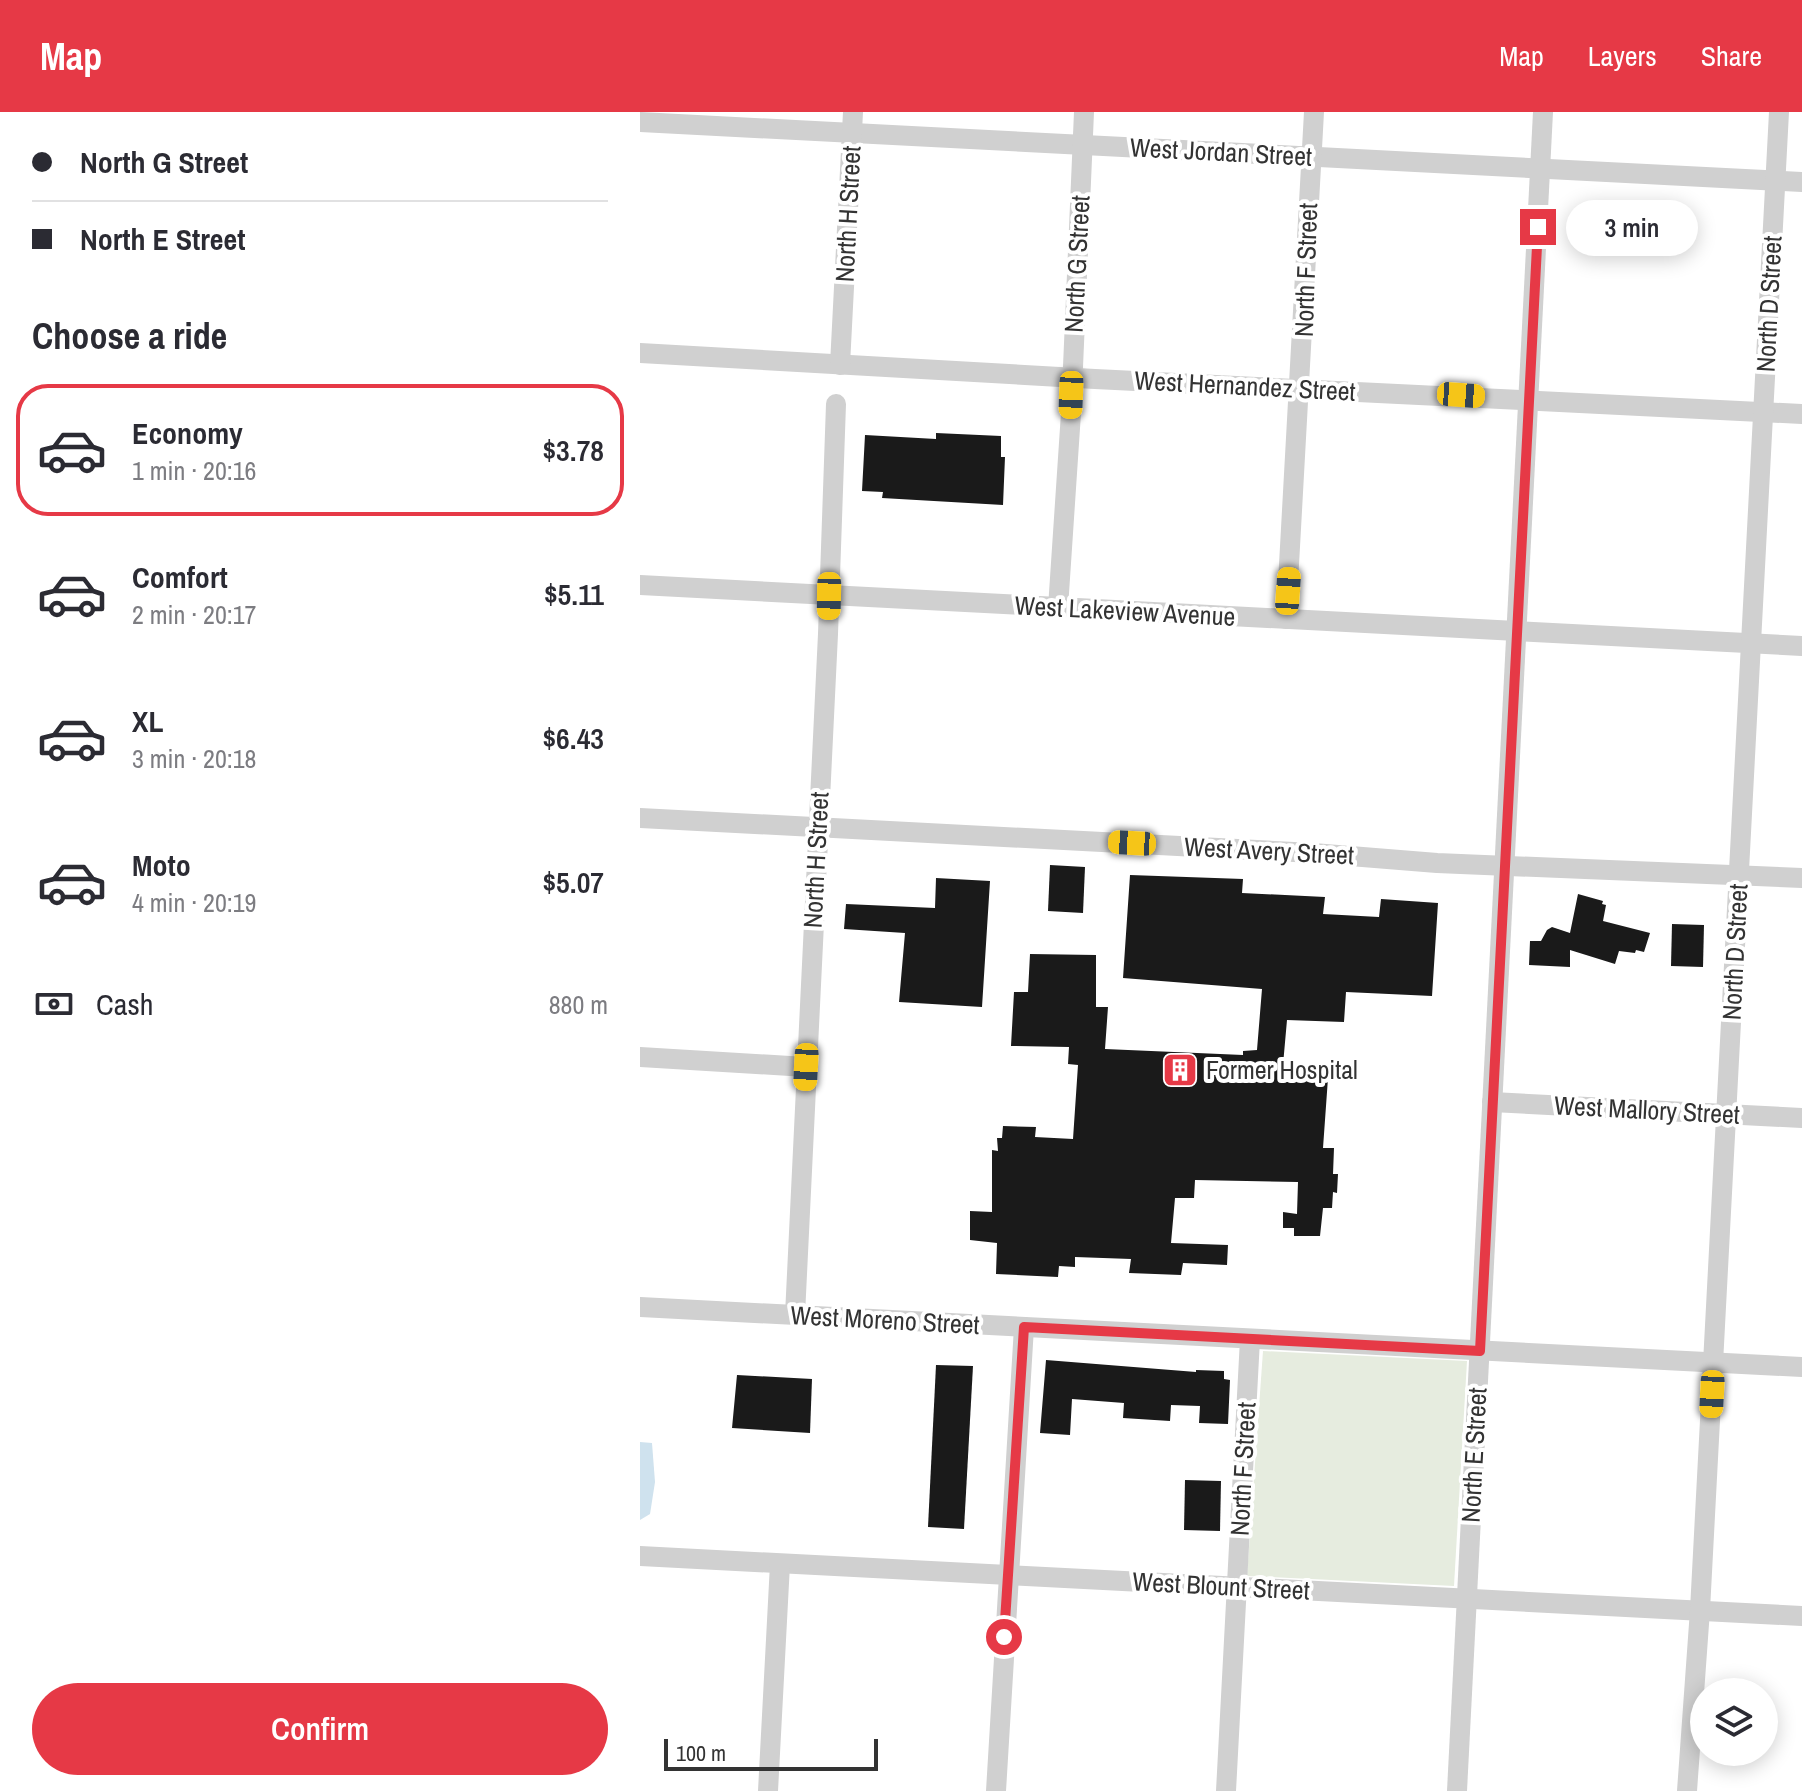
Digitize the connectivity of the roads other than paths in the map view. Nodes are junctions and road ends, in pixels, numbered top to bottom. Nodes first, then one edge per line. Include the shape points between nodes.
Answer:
1 (1084, 112) edge
2 (1314, 112) edge
3 (1543, 112) edge
4 (1779, 112) edge
5 (640, 122) edge
6 (853, 122) edge
7 (1082, 145) junction
8 (1311, 157) junction
9 (1541, 169) junction
10 (1775, 181) junction
11 (1802, 182) edge
12 (640, 353) edge
13 (840, 365) junction
14 (1072, 377) junction
15 (1300, 388) junction
16 (1529, 400) junction
17 (836, 404) dead end
18 (1763, 412) junction
19 (1802, 414) edge
20 (640, 585) edge
21 (829, 596) junction
22 (1058, 608) junction
23 (1286, 619) junction
24 (1517, 631) junction
25 (1751, 643) junction
26 (1802, 646) edge
27 (640, 818) edge
28 (817, 827) junction
29 (1504, 865) junction
30 (1739, 874) junction
31 (1802, 878) edge
32 (640, 1057) edge
33 (806, 1067) junction
34 (1492, 1102) junction
35 (1726, 1114) junction
36 (1802, 1118) edge
37 (640, 1307) edge
38 (795, 1315) junction
39 (1024, 1327) junction
40 (1250, 1339) junction
41 (1480, 1351) junction
42 (1713, 1363) junction
43 (1802, 1367) edge
44 (640, 1556) edge
45 (780, 1564) junction
46 (1008, 1575) junction
47 (1237, 1587) junction
48 (1467, 1598) junction
49 (1700, 1610) junction
50 (1802, 1616) edge
51 (768, 1791) edge
52 (996, 1791) edge
53 (1226, 1791) edge
54 (1457, 1791) edge
55 (1687, 1791) edge

1 - 7 street, North G Street
2 - 8 street, North F Street
3 - 9 street, North E Street
4 - 10 street, North D Street
5 - 6 street, West Jordan Street
6 - 7 street, West Jordan Street
6 - 13 street, North H Street
7 - 8 street, West Jordan Street
7 - 14 street, North G Street
8 - 9 street, West Jordan Street
8 - 15 street, North F Street
9 - 10 street, West Jordan Street
9 - 16 street, North E Street
10 - 11 street, West Jordan Street
10 - 18 street, North D Street
12 - 13 street, West Hernandez Street
13 - 14 street, West Hernandez Street
14 - 15 street, West Hernandez Street
14 - 22 street, North G Street
15 - 16 street, West Hernandez Street
15 - 23 street, North F Street
16 - 18 street, West Hernandez Street
16 - 24 street, North E Street
17 - 21 street, North H Street
18 - 19 street, West Hernandez Street
18 - 25 street, North D Street
20 - 21 street, West Lakeview Avenue
21 - 22 street, West Lakeview Avenue
21 - 28 street, North H Street
22 - 23 street, West Lakeview Avenue
23 - 24 street, West Lakeview Avenue
24 - 25 street, West Lakeview Avenue
24 - 29 street, North E Street
25 - 26 street, West Lakeview Avenue
25 - 30 street, North D Street
27 - 28 street, West Avery Street
28 - 29 street, West Avery Street
28 - 33 street, North H Street
29 - 30 street, West Avery Street
29 - 34 street, North E Street
30 - 31 street, West Avery Street
30 - 35 street, North D Street
32 - 33 street
33 - 38 street, North H Street
34 - 35 street, West Mallory Street
34 - 41 street, North E Street
35 - 36 street, West Mallory Street
35 - 42 street, North D Street
37 - 38 street, West Moreno Street
38 - 39 street, West Moreno Street
39 - 40 street, West Moreno Street
39 - 46 street
40 - 41 street, West Moreno Street
40 - 47 street, North F Street
41 - 42 street, West Moreno Street
41 - 48 street, North E Street
42 - 43 street, West Moreno Street
42 - 49 street, North D Street
44 - 45 street, West Blount Street
45 - 46 street, West Blount Street
45 - 51 street
46 - 47 street, West Blount Street
46 - 52 street
47 - 48 street, West Blount Street
47 - 53 street, North F Street
48 - 49 street, West Blount Street
48 - 54 street, North E Street
49 - 50 street, West Blount Street
49 - 55 street, North D Street

